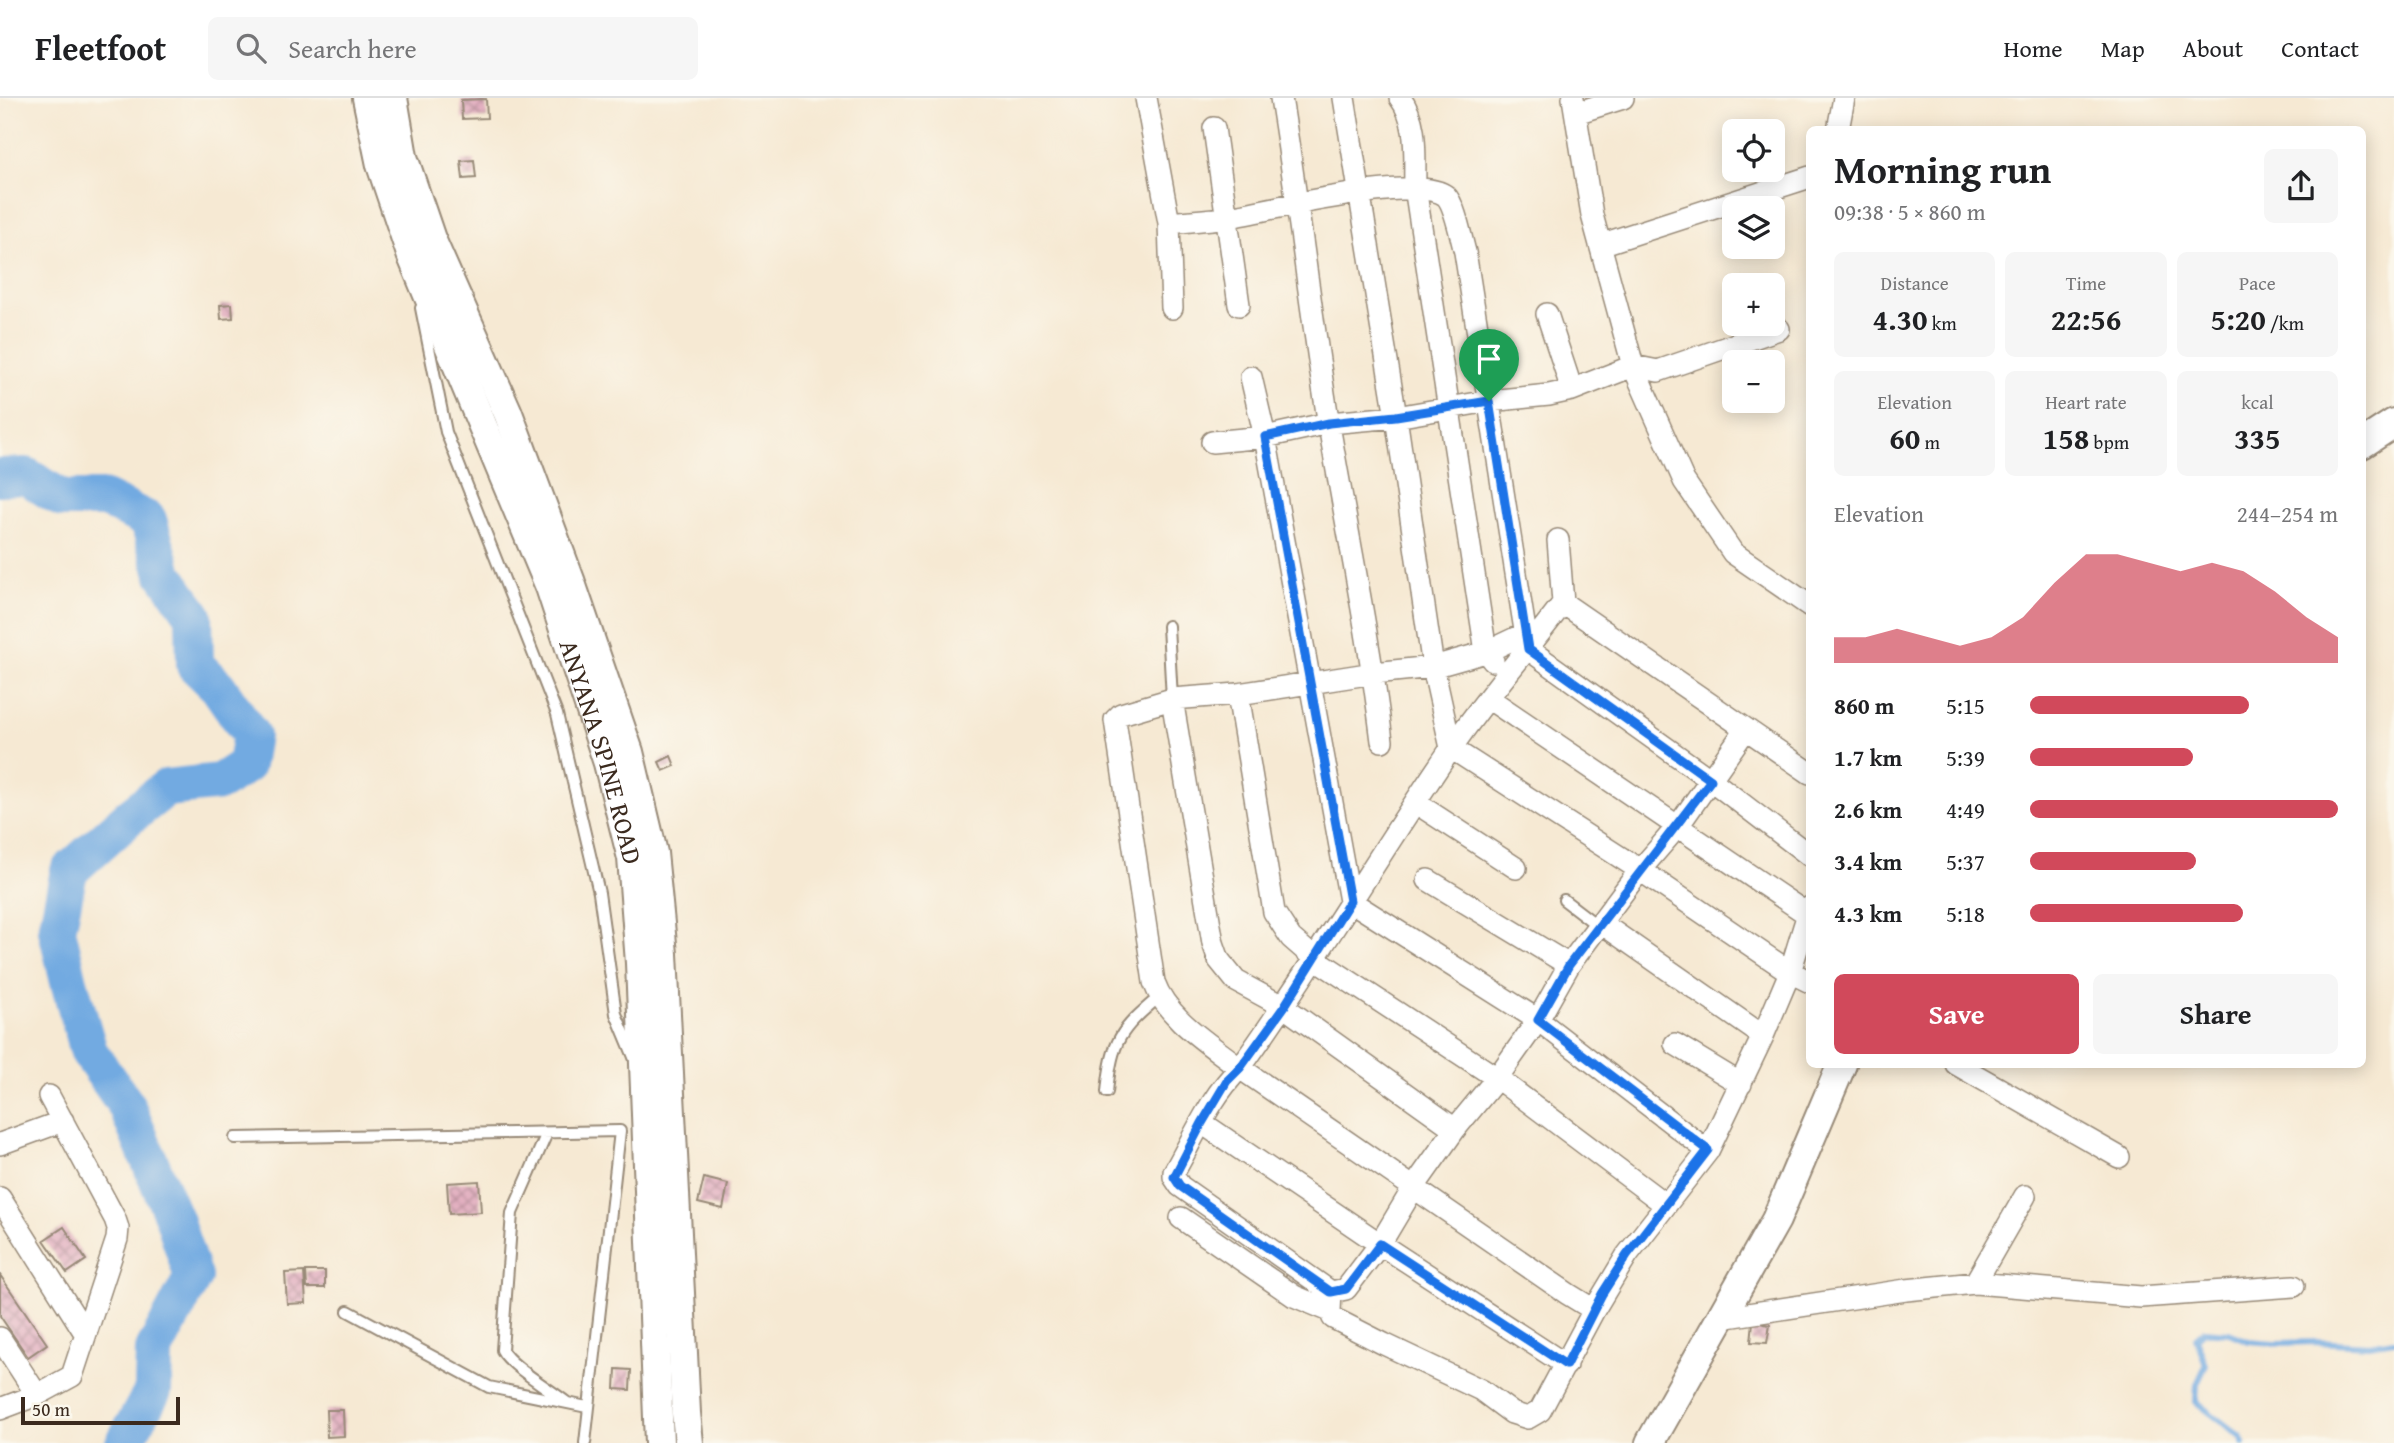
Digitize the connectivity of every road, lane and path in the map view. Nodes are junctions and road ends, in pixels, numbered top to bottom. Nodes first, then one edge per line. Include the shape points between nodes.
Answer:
1 (367, 98) edge
2 (393, 98) edge
3 (1146, 98) edge
4 (1281, 98) edge
5 (1343, 98) edge
6 (1400, 98) edge
7 (1623, 98) edge
8 (1844, 98) edge
9 (1575, 105) edge
10 (1839, 126) edge
11 (1214, 128) dead end
12 (1806, 178) edge
13 (1415, 187) junction
14 (1358, 194) junction
15 (1299, 203) junction
16 (1227, 217) junction
17 (1169, 223) junction
18 (1600, 245) junction
19 (411, 254) junction
20 (1239, 305) dead end
21 (1172, 307) dead end
22 (1547, 314) dead end
23 (1759, 336) edge
24 (1633, 366) junction
25 (1251, 377) dead end
26 (1572, 390) junction
27 (1489, 401) junction
28 (1448, 408) junction
29 (1396, 416) junction
30 (1329, 423) junction
31 (2394, 423) edge
32 (1265, 437) junction
33 (2366, 441) edge
34 (1212, 442) dead end
35 (1558, 540) dead end
36 (1563, 603) junction
37 (1806, 603) edge
38 (1168, 626) dead end
39 (1527, 641) junction
40 (1486, 652) junction
41 (1433, 667) junction
42 (1374, 673) junction
43 (1505, 677) junction
44 (1309, 683) junction
45 (1238, 694) junction
46 (1488, 698) junction
47 (1172, 699) junction
48 (1746, 729) junction
49 (1382, 741) dead end
50 (1451, 748) junction
51 (1806, 770) edge
52 (1711, 780) junction
53 (1416, 803) junction
54 (1678, 826) junction
55 (1806, 853) edge
56 (1516, 868) dead end
57 (1640, 870) junction
58 (1428, 880) dead end
59 (1564, 900) dead end
60 (1350, 901) junction
61 (1806, 910) edge
62 (1806, 918) edge
63 (1600, 924) junction
64 (1314, 958) junction
65 (1569, 965) junction
66 (1790, 972) junction
67 (1806, 980) edge
68 (1159, 997) junction
69 (1284, 1007) junction
70 (1538, 1020) junction
71 (1763, 1036) junction
72 (1675, 1044) dead end
73 (1240, 1068) junction
74 (1840, 1068) edge
75 (1963, 1068) edge
76 (644, 1075) junction
77 (1497, 1078) junction
78 (1741, 1084) junction
79 (1107, 1092) dead end
80 (49, 1096) dead end
81 (62, 1122) junction
82 (1202, 1123) junction
83 (1455, 1129) junction
84 (547, 1133) junction
85 (235, 1138) dead end
86 (0, 1144) edge
87 (1708, 1150) junction
88 (2119, 1157) dead end
89 (1413, 1187) junction
90 (2025, 1196) dead end
91 (0, 1198) edge
92 (1666, 1205) junction
93 (1181, 1218) dead end
94 (1380, 1244) junction
95 (1975, 1283) junction
96 (2294, 1286) dead end
97 (1331, 1302) junction
98 (1594, 1310) junction
99 (348, 1311) dead end
100 (1721, 1318) junction
101 (85, 1333) junction
102 (0, 1338) edge
103 (1566, 1365) junction
104 (37, 1395) junction
105 (566, 1402) junction
106 (587, 1407) junction
107 (0, 1409) edge
108 (585, 1443) edge
109 (659, 1443) edge
110 (690, 1443) edge
111 (1650, 1443) edge

1 - 19 main road, ANYANA SPINE ROAD via 381,165
2 - 110 main road, ANYANA SPINE ROAD via 403,157 431,239 508,413 575,593 629,752 653,853 663,954
3 - 17 street
4 - 15 street
5 - 14 street
6 - 13 street via 1413,125
7 - 9 street
8 - 10 street
9 - 18 street
11 - 16 street
12 - 18 street
13 - 14 street
13 - 27 street via 1448,198 1455,217
13 - 28 street
14 - 15 street
14 - 29 street
15 - 16 street
15 - 30 street
16 - 17 street
16 - 20 street
17 - 21 street
18 - 24 street
19 - 76 lane via 446,432 556,714 599,893 616,1014
19 - 76 main road, ANYANA SPINE ROAD via 550,587 608,763 632,858
22 - 26 street
23 - 24 street via 1658,371
24 - 26 street
24 - 37 street via 1684,481 1733,553
25 - 32 street
26 - 27 street
27 - 28 street
27 - 39 street
28 - 29 street
28 - 40 street
29 - 30 street
29 - 41 street
30 - 32 street
30 - 42 street
31 - 33 main road
32 - 34 street
32 - 44 street
35 - 36 street
36 - 39 street
36 - 48 street
38 - 47 lane
39 - 40 street
39 - 43 street
39 - 52 street
40 - 41 street
40 - 43 street
41 - 42 street
41 - 50 street
42 - 44 street
42 - 49 street
43 - 46 street
44 - 45 street
44 - 60 street
45 - 47 street
45 - 64 street via 1275,912 1291,938
46 - 50 street
46 - 54 street
47 - 68 street via 1121,714 1115,720
47 - 69 street via 1219,960 1236,981
48 - 51 street
48 - 52 street
50 - 53 street
50 - 57 street
52 - 54 street
52 - 55 street
53 - 56 street
53 - 60 street
54 - 57 street
54 - 61 street
57 - 63 street
57 - 66 street
58 - 65 street
59 - 63 lane
60 - 64 street
60 - 70 street
62 - 66 street
63 - 65 street
63 - 71 street
64 - 69 street
64 - 77 street
65 - 70 street
66 - 67 street
66 - 71 street
68 - 73 street
68 - 79 lane via 1117,1039
69 - 73 street
69 - 83 street
70 - 77 street
70 - 87 street
71 - 78 street
72 - 78 street
73 - 82 street
73 - 89 street
74 - 100 main road via 1776,1220
75 - 88 street
76 - 109 main road, ANYANA SPINE ROAD
77 - 83 street
77 - 92 street
78 - 87 street
80 - 81 street
81 - 86 street
81 - 101 street via 118,1228
82 - 94 street
82 - 97 street via 1174,1172 1180,1186
83 - 89 street
84 - 85 lane
84 - 105 lane via 512,1213 502,1350 514,1365
84 - 106 lane via 620,1131
87 - 92 street
89 - 94 street
89 - 98 street
90 - 95 street
91 - 101 street
92 - 98 street via 1627,1255
93 - 97 street via 1294,1296
94 - 97 street
94 - 103 street
95 - 96 street via 2141,1297
95 - 100 street
97 - 103 street via 1333,1318 1528,1418 1540,1411
98 - 103 street
99 - 105 lane via 489,1387
100 - 111 main road
101 - 104 street via 72,1376
102 - 104 street
104 - 107 street
105 - 106 lane
106 - 108 lane

